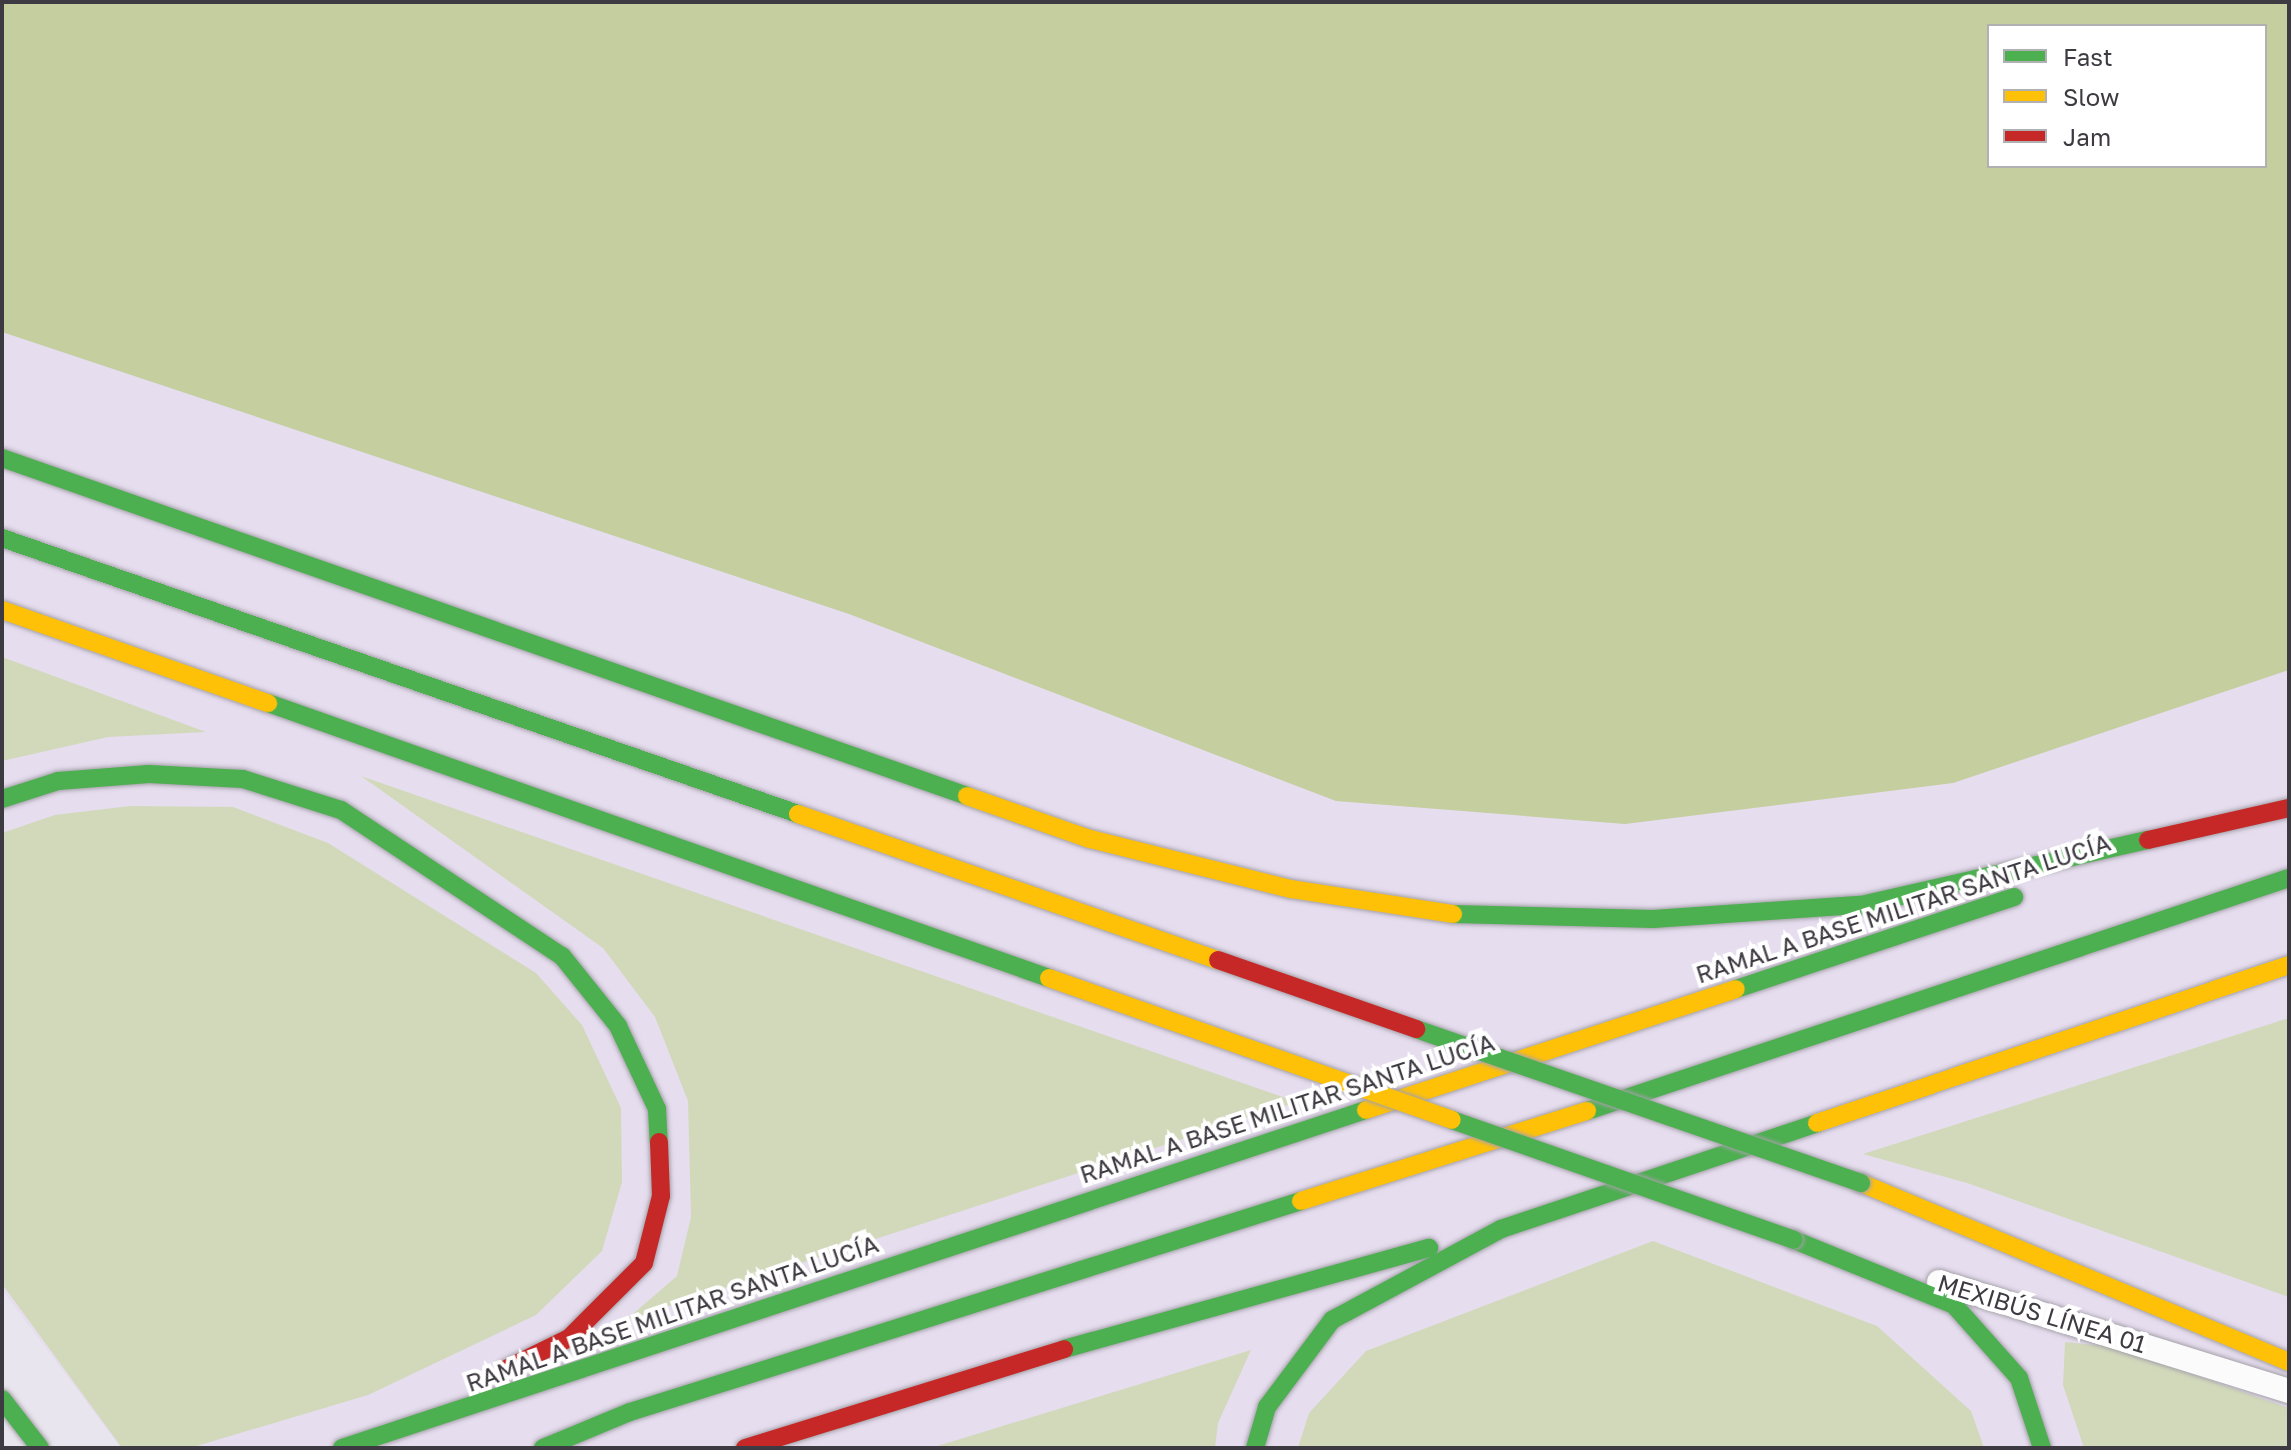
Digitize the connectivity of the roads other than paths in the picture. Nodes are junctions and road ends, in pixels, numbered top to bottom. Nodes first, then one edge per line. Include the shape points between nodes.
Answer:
1 (2, 458) edge
2 (2, 538) edge
3 (2, 610) edge
4 (2, 799) edge
5 (2289, 808) edge
6 (2249, 821) junction
7 (2289, 878) edge
8 (2068, 880) dead end
9 (2037, 890) dead end
10 (2289, 965) edge
11 (1501, 1229) junction
12 (1794, 1240) junction
13 (2289, 1362) edge
14 (2289, 1391) edge
15 (2, 1399) edge
16 (345, 1447) edge
17 (40, 1448) edge
18 (543, 1448) edge
19 (745, 1448) edge
20 (1255, 1448) edge
21 (2042, 1448) edge

1 - 6 main road via 1090,839 1291,889 1472,917 1653,919 1861,905
2 - 13 main road, bridge via 1861,1183
3 - 12 main road, bridge
4 - 16 main road via 58,781 149,774 243,779 341,810 562,956 618,1026 657,1109 661,1196 644,1263 569,1338
5 - 6 main road
6 - 8 main road, RAMAL A BASE MILITAR SANTA LUCÍA
7 - 18 main road via 1697,1076 630,1412
9 - 16 main road, RAMAL A BASE MILITAR SANTA LUCÍA via 1087,1198
10 - 11 main road
11 - 19 main road via 1140,1325
11 - 20 main road via 1332,1320 1267,1407
12 - 14 lane, MEXIBÚS LÍNEA 01
12 - 21 main road via 1954,1305 2019,1378
15 - 17 main road

